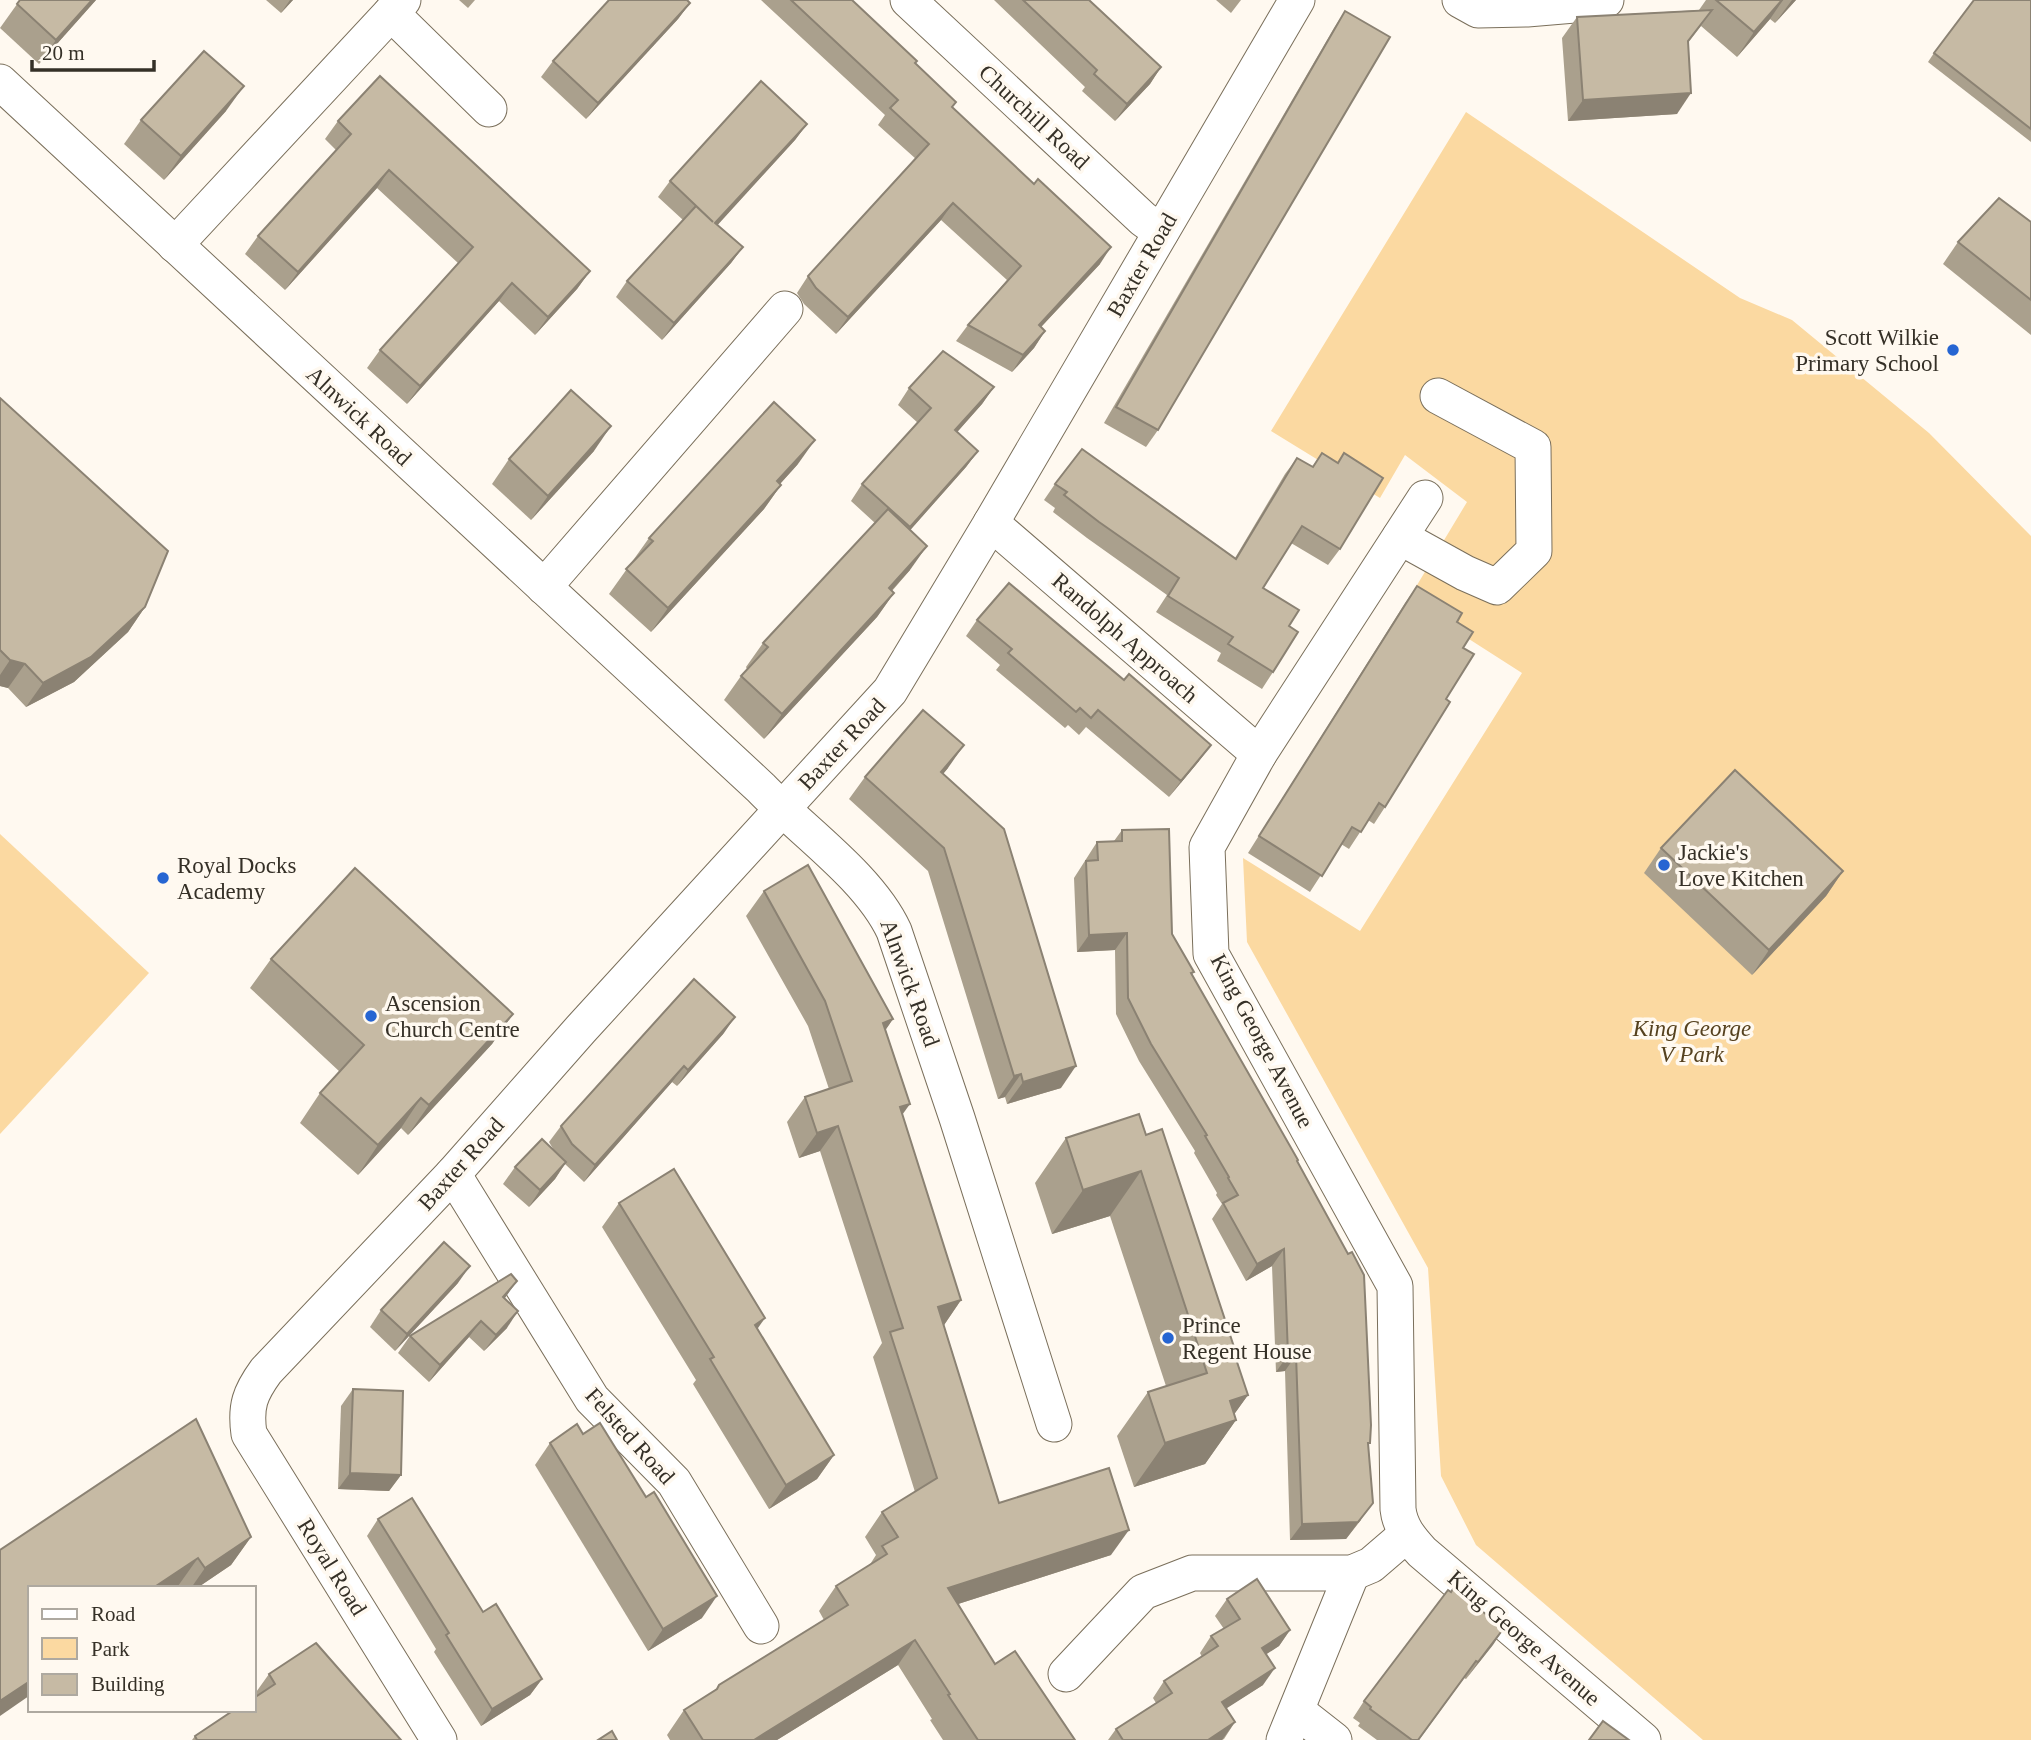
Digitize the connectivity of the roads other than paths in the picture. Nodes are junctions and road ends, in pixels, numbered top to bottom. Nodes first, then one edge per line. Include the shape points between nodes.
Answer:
1 (908, 0) edge
2 (1297, 0) edge
3 (1460, 0) edge
4 (1606, 0) edge
5 (397, 7) edge
6 (0, 82) edge
7 (489, 109) dead end
8 (1161, 232) junction
9 (175, 245) junction
10 (785, 309) dead end
11 (1438, 396) dead end
12 (1425, 498) dead end
13 (991, 523) junction
14 (1400, 537) junction
15 (544, 587) junction
16 (1259, 754) junction
17 (782, 808) junction
18 (453, 1174) junction
19 (253, 1389) joint
20 (1054, 1424) dead end
21 (1406, 1535) junction
22 (1352, 1573) junction
23 (761, 1626) dead end
24 (1066, 1674) dead end
25 (1290, 1726) edge
26 (439, 1740) edge
27 (1334, 1740) edge
28 (1643, 1740) edge

1 - 8 street, Churchill Road
2 - 8 street, Baxter Road
3 - 4 street via 1478,10
5 - 7 street
5 - 9 street
6 - 9 street, Alnwick Road
8 - 13 street, Baxter Road
9 - 15 street, Alnwick Road
10 - 15 street
11 - 14 street via 1533,447 1534,551 1497,587
12 - 14 street, King George Avenue
13 - 16 street, Randolph Approach
13 - 17 street, Baxter Road via 890,691
14 - 16 street, King George Avenue
15 - 17 street, Alnwick Road
16 - 21 street, King George Avenue via 1208,847 1211,954 1395,1286 1398,1509
17 - 18 street, Baxter Road
17 - 20 street, Alnwick Road via 867,890 884,909 894,931
18 - 19 street, Baxter Road
18 - 23 street, Felsted Road via 592,1399 674,1482
19 - 26 street, Royal Road via 246,1415 249,1434
21 - 22 street via 1371,1564
21 - 28 street, King George Avenue
22 - 24 street via 1192,1573 1143,1592
22 - 25 street
25 - 27 street

